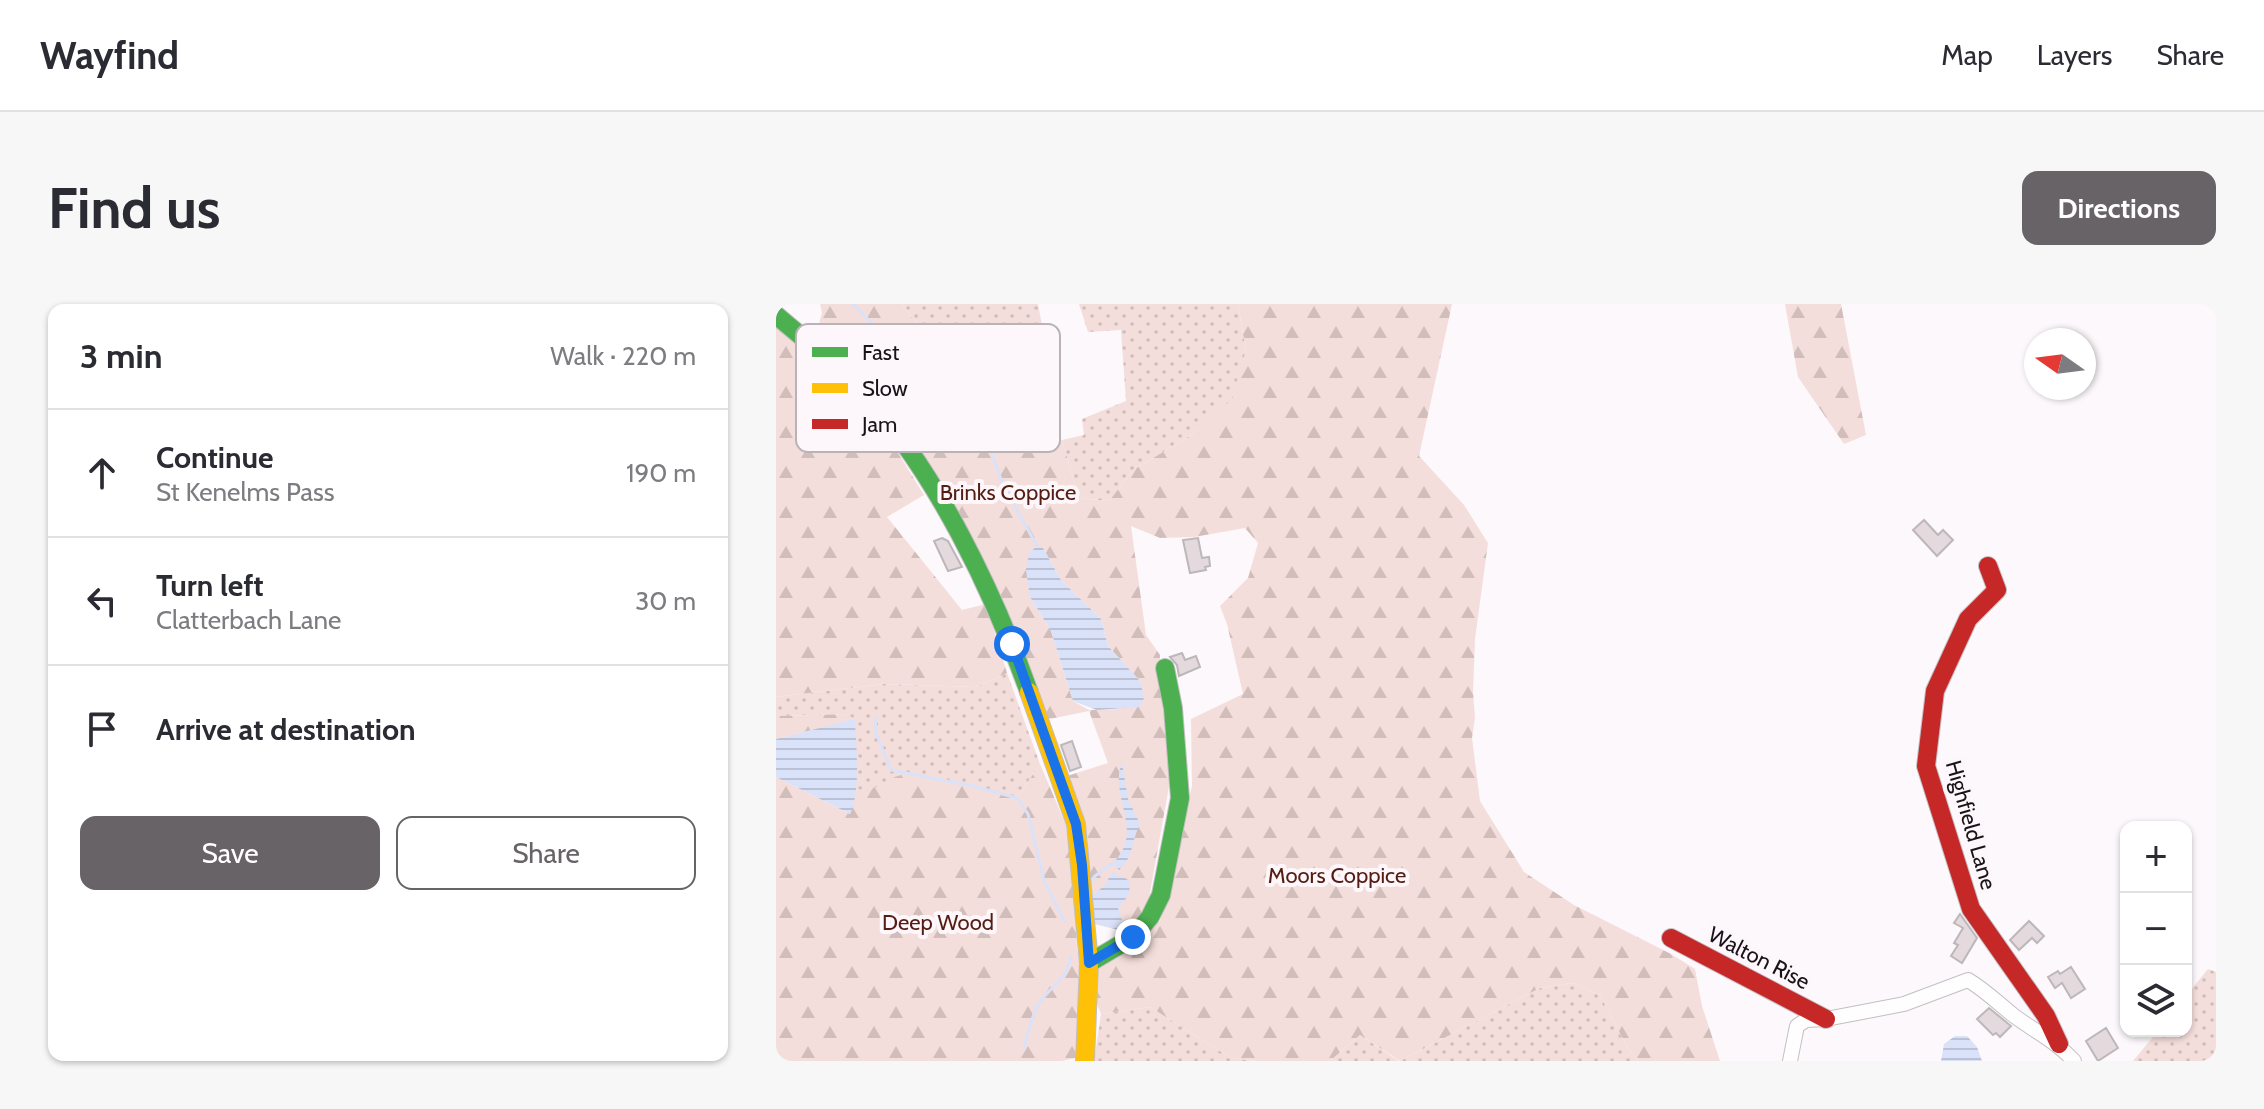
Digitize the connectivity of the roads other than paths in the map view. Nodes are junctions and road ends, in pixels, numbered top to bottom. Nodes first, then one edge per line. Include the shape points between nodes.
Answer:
1 (776, 315) edge
2 (796, 333) edge
3 (909, 452) edge
4 (1988, 566) dead end
5 (1165, 668) dead end
6 (1671, 938) dead end
7 (1089, 963) junction
8 (1826, 1019) junction
9 (2059, 1044) junction
10 (1085, 1061) edge
11 (1790, 1061) edge
12 (2074, 1061) edge

1 - 2 street
3 - 7 street via 992,597 1062,779 1076,824
4 - 9 street, Highfield Lane via 1997,590 1968,619 1935,691 1926,766 1971,909 2046,1016
5 - 7 street via 1180,798 1161,895 1133,937
6 - 8 street, Walton Rise
7 - 10 street
8 - 9 street via 1904,1004 1968,980
8 - 11 street via 1797,1026
9 - 12 street

